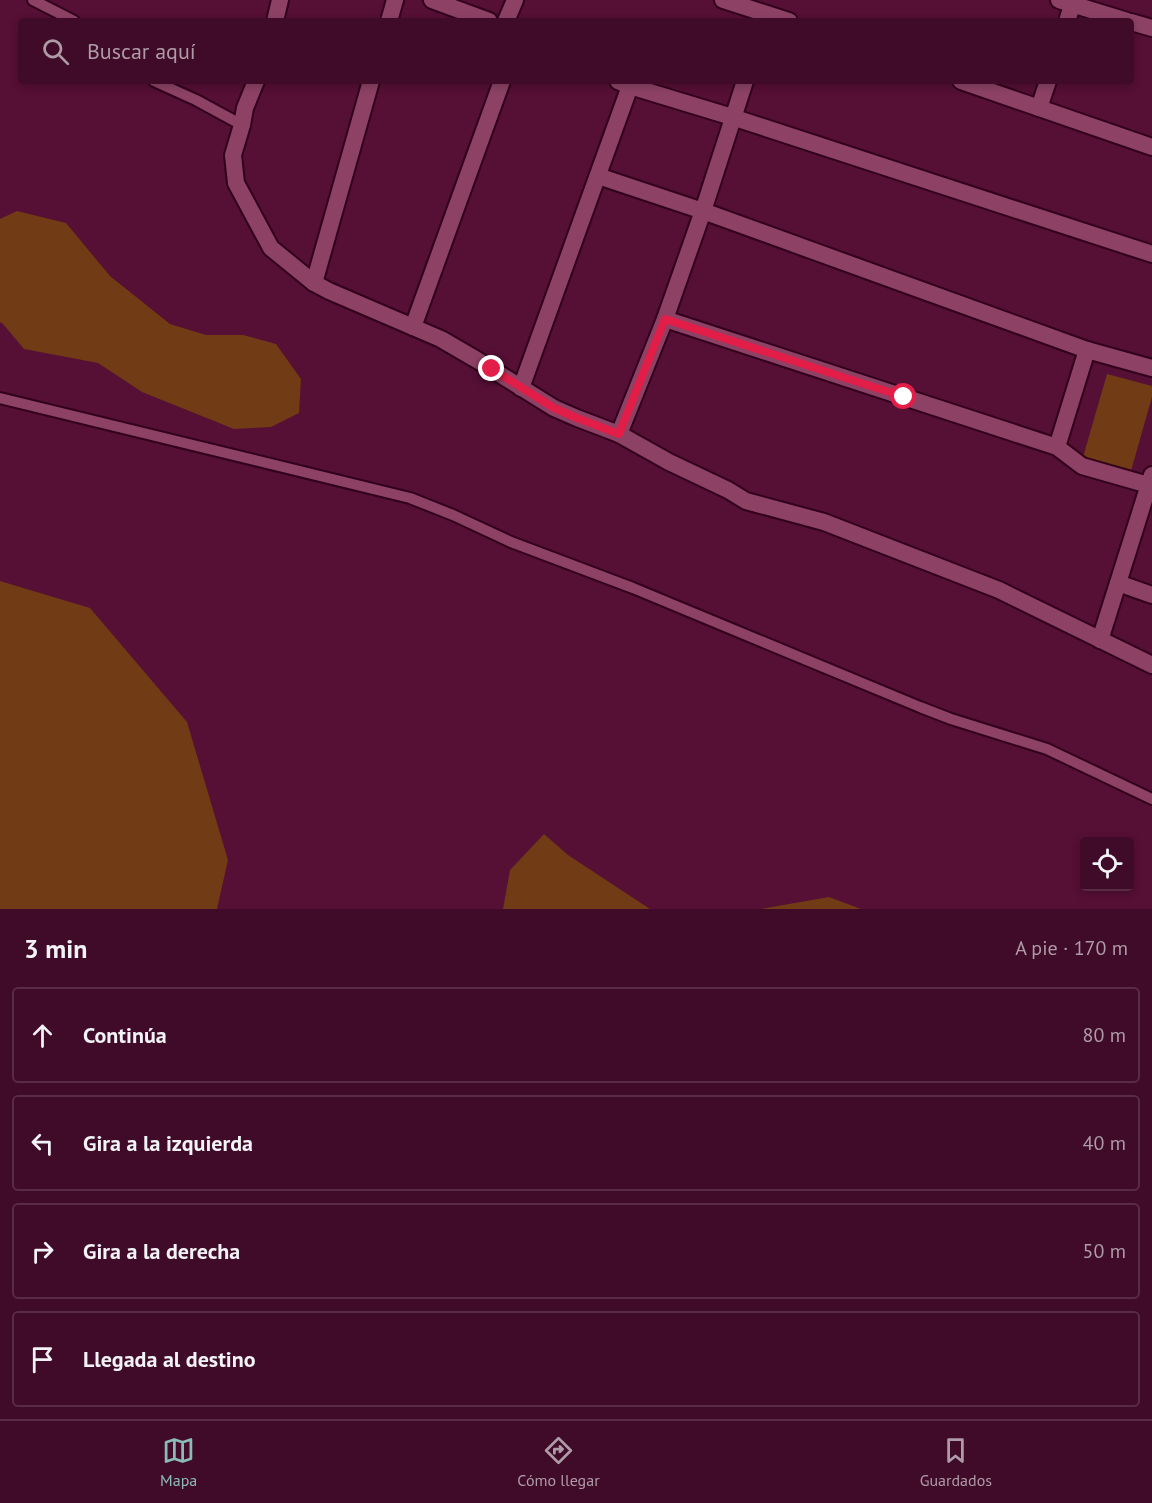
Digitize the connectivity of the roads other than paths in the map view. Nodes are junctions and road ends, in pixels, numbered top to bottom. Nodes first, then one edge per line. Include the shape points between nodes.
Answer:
1 (33, 0) edge
2 (280, 0) edge
3 (395, 0) edge
4 (432, 0) edge
5 (515, 0) edge
6 (723, 0) edge
7 (1068, 2) edge
8 (766, 17) edge
9 (68, 18) edge
10 (275, 18) edge
11 (389, 18) edge
12 (481, 18) edge
13 (507, 18) edge
14 (1067, 18) edge
15 (1117, 18) edge
16 (1134, 23) edge
17 (1152, 28) edge
18 (161, 84) edge
19 (255, 84) edge
20 (370, 84) edge
21 (501, 84) edge
22 (624, 84) edge
23 (744, 84) edge
24 (970, 84) edge
25 (1047, 84) edge
26 (1039, 108) junction
27 (732, 117) junction
28 (242, 125) junction
29 (1152, 147) edge
30 (598, 176) junction
31 (703, 211) junction
32 (1152, 254) edge
33 (314, 283) junction
34 (665, 319) junction
35 (412, 327) junction
36 (1087, 350) junction
37 (1152, 368) edge
38 (521, 388) junction
39 (0, 398) edge
40 (619, 434) junction
41 (1057, 447) junction
42 (1151, 481) edge
43 (1118, 583) junction
44 (1152, 595) edge
45 (1100, 640) junction
46 (1152, 665) edge
47 (1152, 799) edge

1 - 9 lane
2 - 10 street
3 - 11 street
4 - 12 street
5 - 13 street
6 - 8 street
7 - 14 street
7 - 15 street
16 - 17 street
18 - 28 lane
19 - 28 street
20 - 33 street
21 - 35 street
22 - 27 street
22 - 30 street
23 - 27 street
24 - 26 street
25 - 26 street
26 - 29 street
27 - 31 street
27 - 32 street
28 - 33 street via 232,155 236,183 271,248
30 - 31 street
30 - 38 street
31 - 34 street
31 - 36 street
33 - 35 street
34 - 40 street
34 - 41 street
35 - 38 street via 441,339
36 - 37 street
36 - 41 street
38 - 40 street via 562,411
39 - 47 lane via 410,498 920,707 1047,749
40 - 45 street via 746,501 824,522 905,553 999,590
41 - 42 street via 1082,466
42 - 43 street
43 - 44 street
43 - 45 street
45 - 46 street

